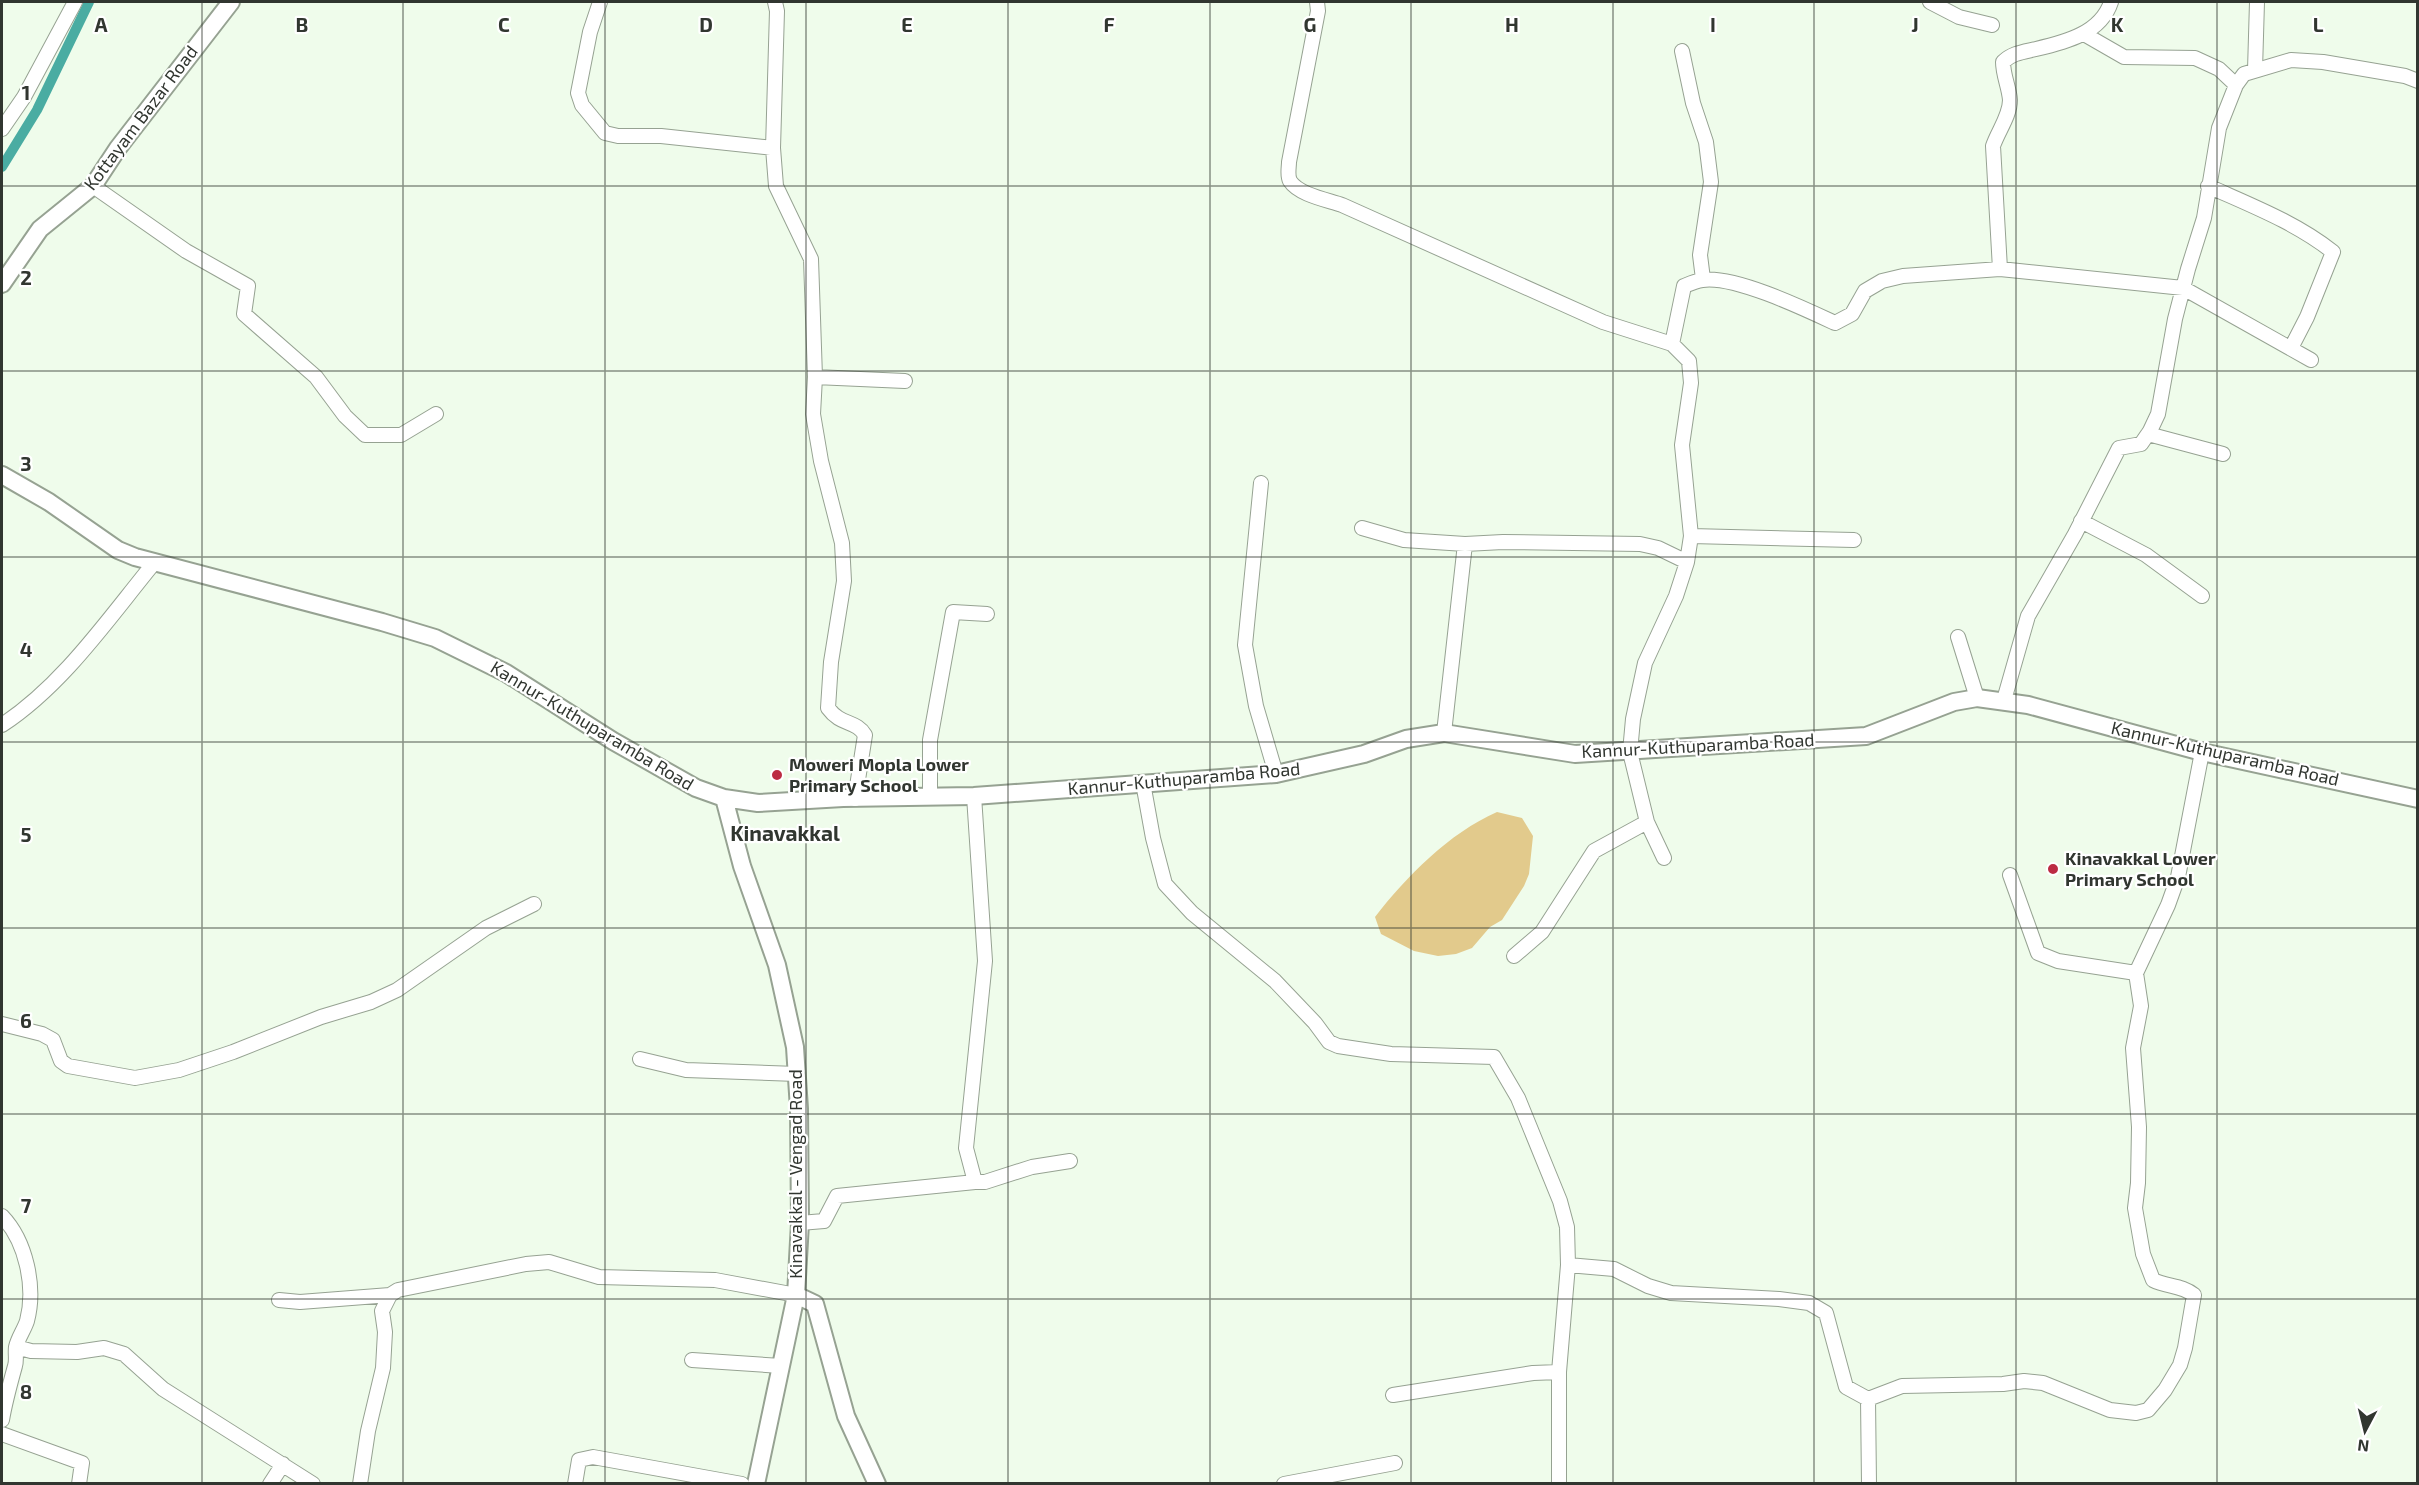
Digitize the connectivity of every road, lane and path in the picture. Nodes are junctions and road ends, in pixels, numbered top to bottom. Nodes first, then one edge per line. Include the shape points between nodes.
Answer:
1 (75, 2) edge
2 (231, 2) edge
3 (600, 2) edge
4 (775, 2) edge
5 (1317, 2) edge
6 (1930, 2) edge
7 (2111, 2) edge
8 (2257, 2) edge
9 (1992, 25) dead end
10 (2084, 34) junction
11 (1682, 51) dead end
12 (2255, 70) junction
13 (2418, 81) edge
14 (2236, 85) junction
15 (2, 129) edge
16 (772, 148) junction
17 (93, 186) junction
18 (2208, 186) junction
19 (2000, 269) junction
20 (1703, 279) junction
21 (2, 284) edge
22 (2183, 288) junction
23 (1672, 344) junction
24 (2291, 348) junction
25 (2312, 360) dead end
26 (815, 377) junction
27 (905, 381) dead end
28 (436, 414) dead end
29 (2148, 434) junction
30 (2223, 454) dead end
31 (2, 475) edge
32 (1261, 483) dead end
33 (2081, 521) junction
34 (1362, 528) dead end
35 (1690, 536) junction
36 (1854, 540) dead end
37 (1465, 544) junction
38 (1687, 562) junction
39 (154, 563) junction
40 (2202, 596) dead end
41 (987, 614) dead end
42 (1958, 637) dead end
43 (1977, 698) junction
44 (2004, 700) junction
45 (2, 725) edge
46 (1444, 733) junction
47 (1630, 752) junction
48 (2202, 752) junction
49 (1276, 774) junction
50 (1143, 783) junction
51 (975, 796) junction
52 (930, 797) junction
53 (724, 798) junction
54 (855, 799) junction
55 (2418, 799) edge
56 (1647, 822) junction
57 (1664, 858) dead end
58 (2010, 875) dead end
59 (534, 904) dead end
60 (1514, 956) dead end
61 (2136, 973) junction
62 (2, 1024) edge
63 (640, 1059) dead end
64 (797, 1074) junction
65 (1070, 1161) dead end
66 (975, 1182) junction
67 (2, 1216) edge
68 (800, 1223) junction
69 (1568, 1265) junction
70 (796, 1294) junction
71 (390, 1295) junction
72 (279, 1300) dead end
73 (16, 1347) junction
74 (692, 1360) dead end
75 (781, 1366) junction
76 (1559, 1372) junction
77 (1393, 1395) dead end
78 (1868, 1399) junction
79 (2, 1420) edge
80 (2, 1434) edge
81 (1395, 1463) dead end
82 (283, 1464) junction
83 (80, 1484) edge
84 (270, 1484) edge
85 (313, 1484) edge
86 (360, 1484) edge
87 (575, 1484) edge
88 (742, 1484) edge
89 (756, 1484) edge
90 (877, 1484) edge
91 (1284, 1484) edge
92 (1559, 1484) edge
93 (1869, 1484) edge

1 - 15 street via 24,97
2 - 17 main road, Kottayam Bazar Road
3 - 16 street via 578,93 582,105 605,133
4 - 16 street
5 - 23 street via 1289,162 1288,176 1293,184 1603,322
6 - 9 street via 1959,17
7 - 10 street via 2107,14
8 - 12 street
10 - 14 street via 2124,57 2195,58 2219,69
10 - 19 street via 2010,55 2002,62 2010,99 1993,146
11 - 20 street via 1706,142 1710,182 1700,255
12 - 13 street via 2291,60 2323,62
12 - 14 street via 2244,74
14 - 18 street via 2219,128
16 - 26 street via 776,186 811,259
17 - 21 main road, Kottayam Bazar Road via 40,229
17 - 28 street via 186,251 248,286 244,314 316,377 345,416 365,435 401,435
18 - 22 street via 2204,218
18 - 24 street via 2296,228 2333,252
19 - 20 street via 1882,281 1865,291 1852,314 1835,323 1732,282
19 - 22 street
20 - 23 street via 1684,285
22 - 24 street
22 - 29 street via 2158,414
23 - 35 street via 1689,361 1682,445
24 - 25 street
26 - 27 street
26 - 54 street via 813,414 842,543 844,581 828,708 836,719 861,728 865,735
29 - 30 street
29 - 33 street via 2141,444 2119,448
31 - 39 main road, Kannur-Kuthuparamba Road via 49,501 118,550
32 - 49 street via 1245,645 1256,706
33 - 40 street via 2146,555
33 - 44 street via 2028,616
34 - 37 street via 1404,540
35 - 36 street
35 - 38 street
37 - 38 street via 1640,544
37 - 46 street
38 - 47 street via 1645,663
39 - 45 street via 62,673
39 - 53 main road, Kannur-Kuthuparamba Road via 435,638 506,673 696,788
41 - 52 street via 953,612 930,740
42 - 43 street
43 - 44 main road, Kannur-Kuthuparamba Road
43 - 47 main road, Kannur-Kuthuparamba Road via 1954,702 1866,736
44 - 48 main road, Kannur-Kuthuparamba Road
46 - 47 main road, Kannur-Kuthuparamba Road via 1575,754
46 - 49 main road, Kannur-Kuthuparamba Road
47 - 56 street
48 - 55 main road, Kannur-Kuthuparamba Road
48 - 61 street via 2178,877
49 - 50 main road, Kannur-Kuthuparamba Road
50 - 51 main road, Kannur-Kuthuparamba Road
50 - 69 street via 1164,884 1192,913 1275,981 1329,1042 1391,1054 1494,1057 1518,1098 1560,1201
51 - 52 main road, Kannur-Kuthuparamba Road
51 - 66 street via 985,961 966,1148
52 - 54 main road, Kannur-Kuthuparamba Road
53 - 54 main road, Kannur-Kuthuparamba Road via 758,803
53 - 64 main road, Kinavakkal - Vengad Road via 742,866 777,965
56 - 57 street
56 - 60 street via 1594,850 1542,932
58 - 61 street via 2038,953 2058,961
59 - 62 street via 486,928 397,990 179,1070 135,1078 68,1065 61,1061 53,1040
61 - 78 street via 2141,1006 2133,1048 2139,1127 2135,1208 2143,1254 2152,1280 2185,1288 2194,1295 2180,1365 2165,1390 2148,1410 2136,1413 2110,1410 2043,1383 2024,1381 1902,1386
63 - 64 street via 686,1070
64 - 68 main road, Kinavakkal - Vengad Road
65 - 66 street
66 - 68 street via 837,1196 829,1198 824,1221
67 - 73 street via 20,1246 29,1279 27,1321
68 - 70 main road, Kinavakkal - Vengad Road
69 - 76 street
69 - 78 street via 1614,1269 1671,1293 1809,1303 1826,1313 1846,1387
70 - 71 street via 715,1280 599,1277 549,1262 398,1290
70 - 75 main road, Kinavakkal - Vengad Road
70 - 90 main road via 815,1304 846,1416
71 - 72 street
71 - 86 street via 382,1311 383,1368
73 - 79 street via 16,1364
73 - 82 street via 77,1352 104,1348 123,1353 163,1389
74 - 75 street
75 - 89 main road, Kinavakkal - Vengad Road
76 - 77 street
76 - 92 street
78 - 93 street
80 - 83 street via 82,1463
81 - 91 street
82 - 84 street
82 - 85 street
87 - 88 street via 579,1460 592,1457

